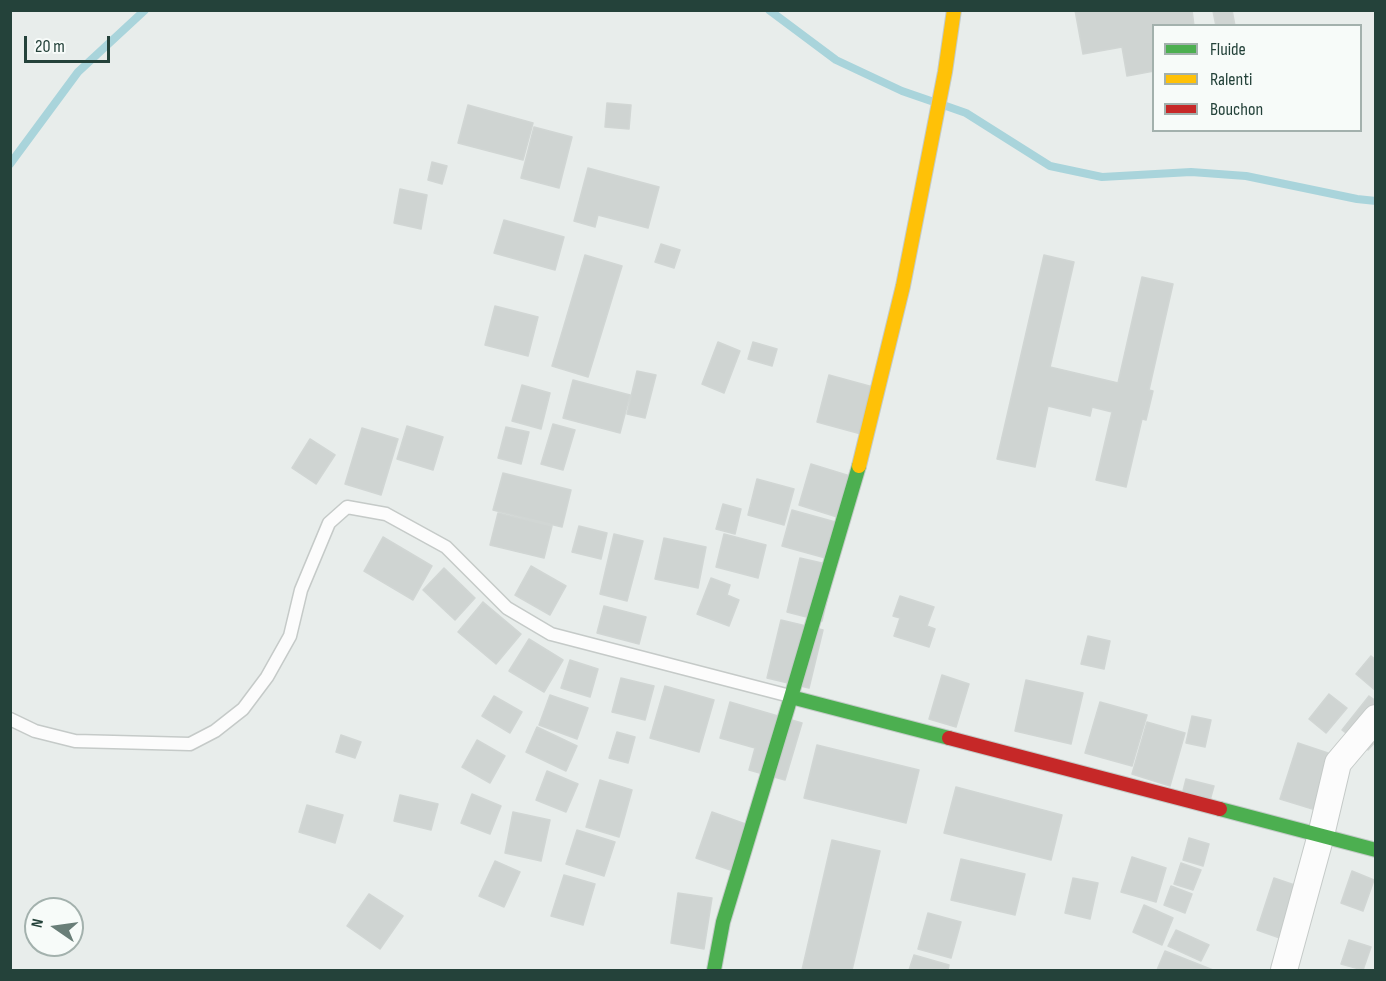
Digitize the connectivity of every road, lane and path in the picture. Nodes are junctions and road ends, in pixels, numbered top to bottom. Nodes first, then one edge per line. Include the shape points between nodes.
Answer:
1 (954, 10) edge
2 (791, 697) junction
3 (1376, 718) edge
4 (10, 719) edge
5 (1321, 835) junction
6 (1376, 850) edge
7 (714, 970) edge
8 (1284, 970) edge

1 - 2 street via 903,286 853,489
2 - 4 lane via 551,634 507,608 446,547 386,514 347,507 329,523 301,590 290,636 267,677 243,709 215,731 190,744 75,741
2 - 5 street
2 - 7 street via 723,922
3 - 5 street via 1338,763
5 - 6 street
5 - 8 street

